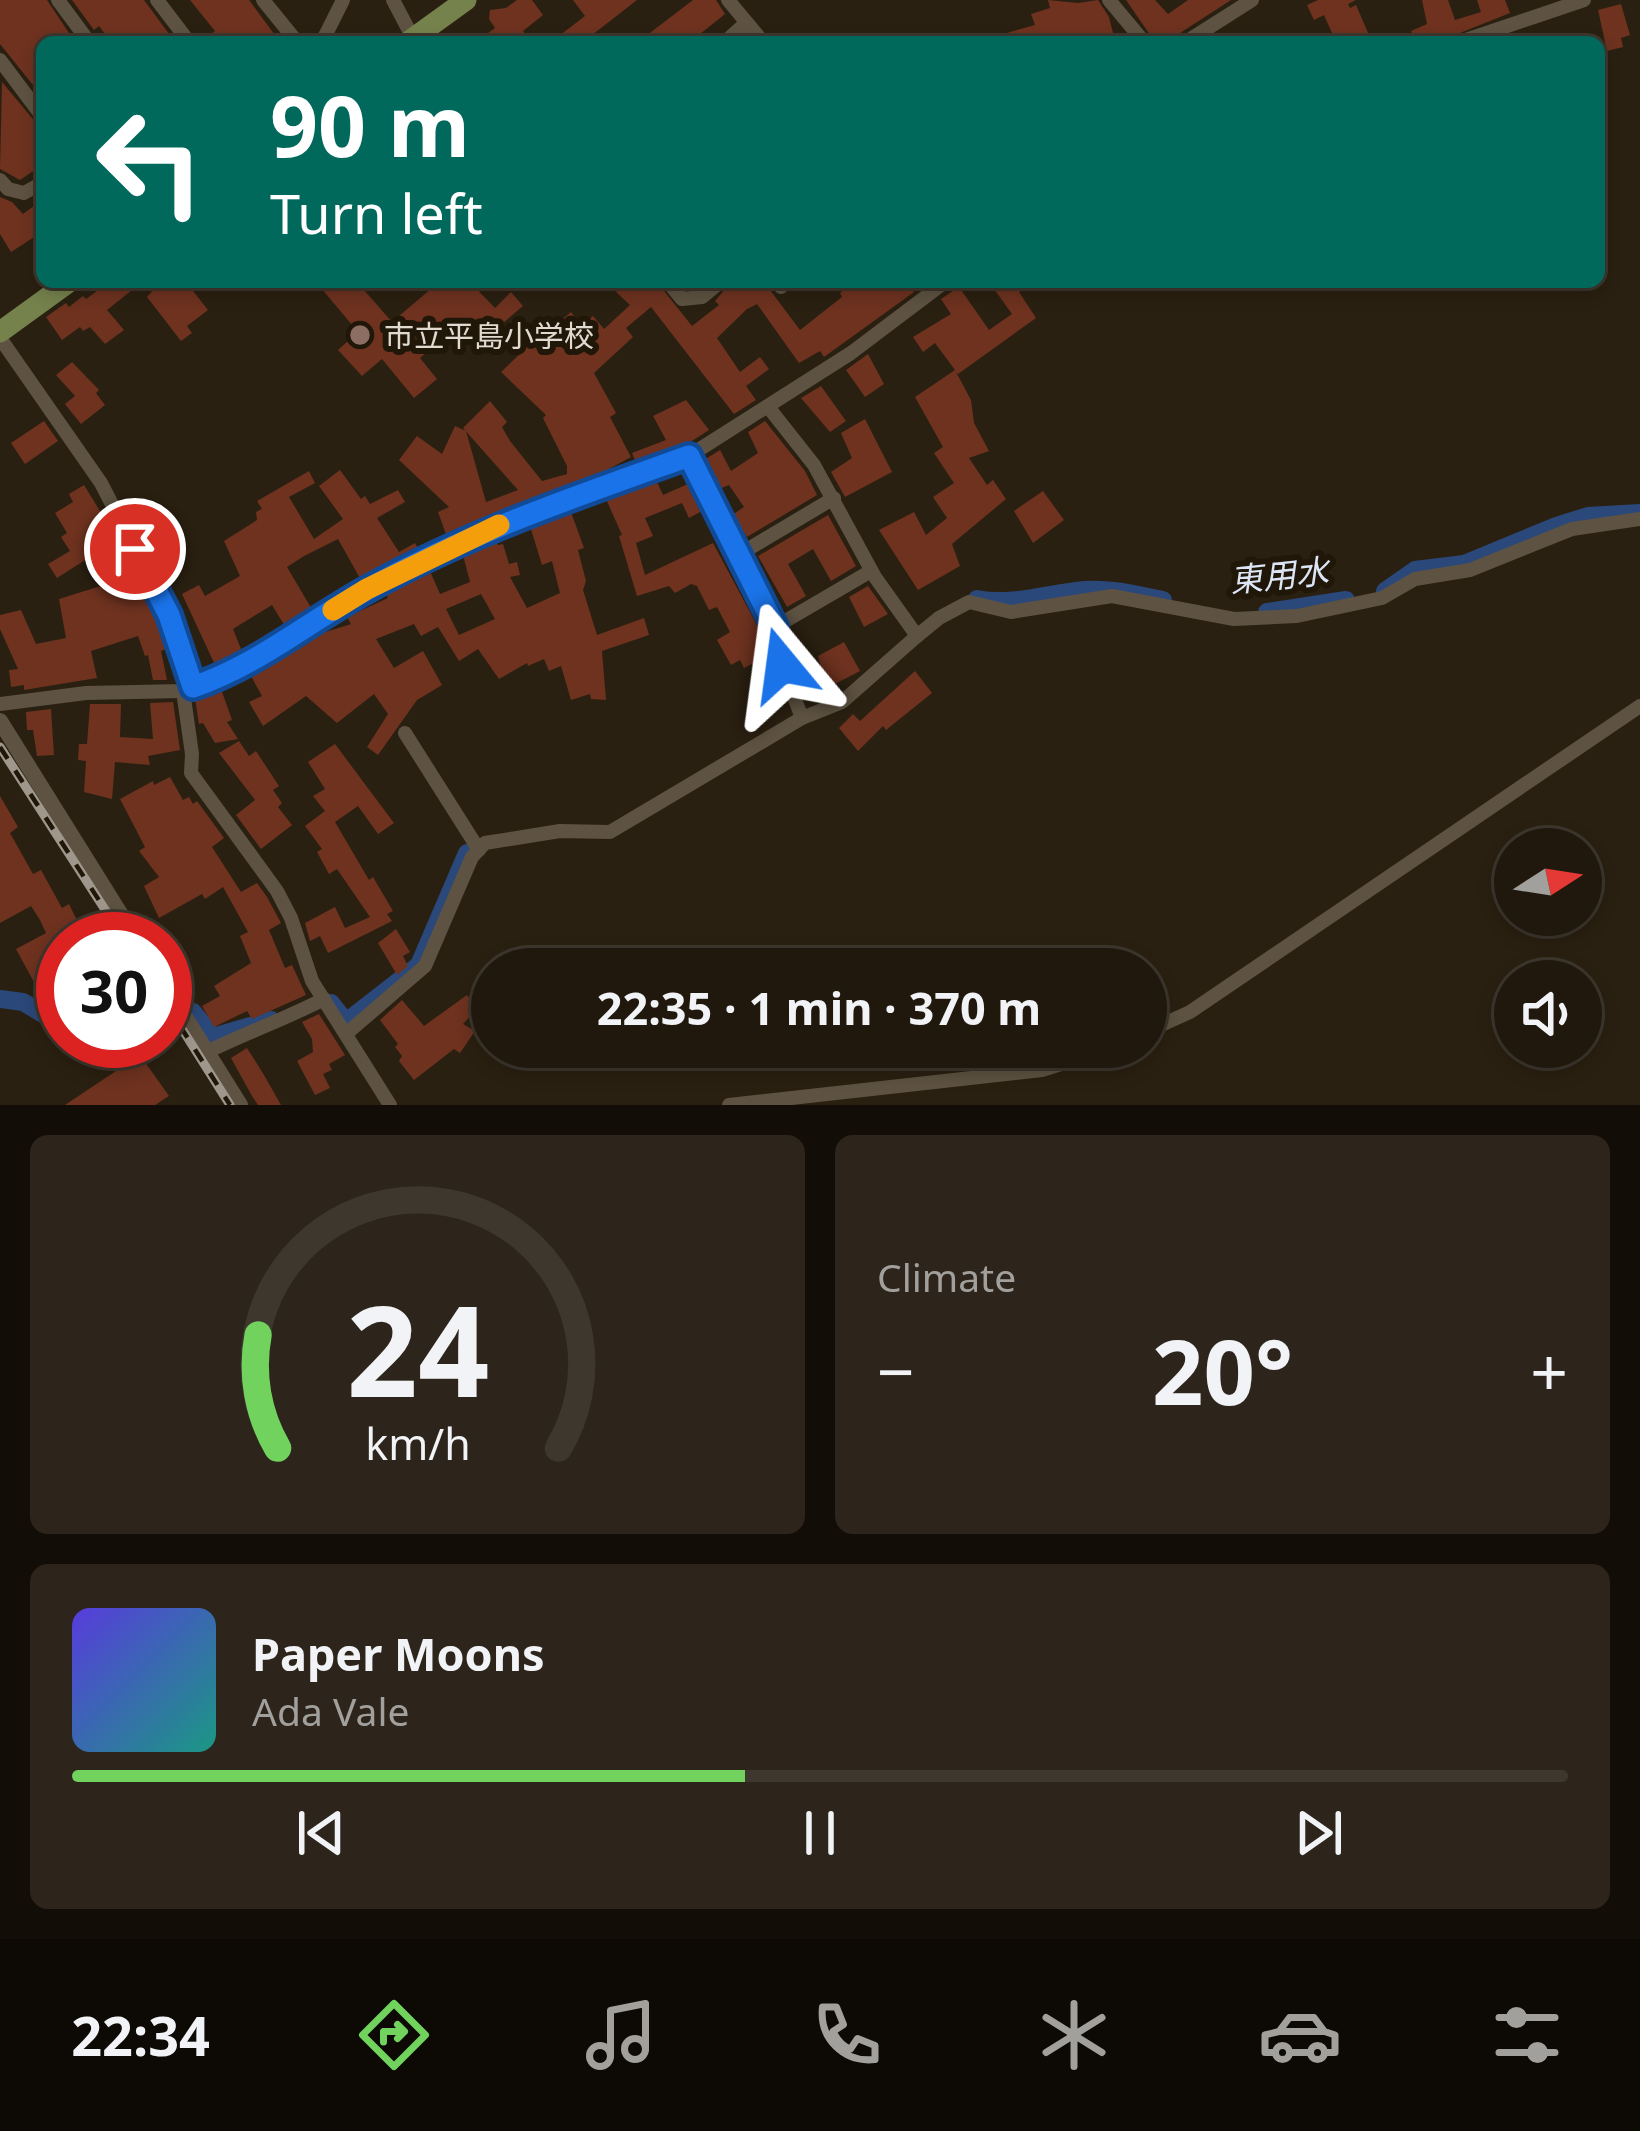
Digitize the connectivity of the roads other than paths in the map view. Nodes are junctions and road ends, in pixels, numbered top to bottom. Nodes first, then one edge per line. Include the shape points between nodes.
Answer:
1 (58, 0) edge
2 (158, 0) edge
3 (263, 0) edge
4 (343, 0) edge
5 (393, 0) edge
6 (466, 0) edge
7 (728, 0) edge
8 (1109, 0) edge
9 (1252, 0) edge
10 (1585, 0) edge
11 (746, 23) junction
12 (85, 36) edge
13 (185, 36) edge
14 (292, 36) edge
15 (325, 36) edge
16 (410, 36) edge
17 (419, 36) edge
18 (732, 36) edge
19 (758, 36) edge
20 (1139, 36) edge
21 (1195, 36) edge
22 (1478, 36) edge
23 (0, 60) edge
24 (36, 108) edge
25 (0, 180) edge
26 (36, 187) edge
27 (61, 288) edge
28 (673, 288) edge
29 (713, 288) edge
30 (936, 288) edge
31 (0, 335) edge
32 (769, 408) junction
33 (689, 456) junction
34 (835, 498) junction
35 (1640, 519) edge
36 (740, 554) junction
37 (872, 571) junction
38 (775, 627) junction
39 (917, 636) junction
40 (188, 689) junction
41 (0, 704) edge
42 (1640, 706) edge
43 (802, 718) junction
44 (0, 722) edge
45 (405, 733) dead end
46 (478, 850) junction
47 (119, 912) edge
48 (324, 999) junction
49 (1167, 1022) edge
50 (192, 1028) edge
51 (346, 1034) junction
52 (207, 1052) junction
53 (1048, 1068) edge
54 (240, 1105) edge
55 (390, 1105) edge
56 (729, 1105) edge

1 - 12 street
2 - 13 street
3 - 14 street
4 - 15 street
5 - 16 street
6 - 17 main road
7 - 11 street
8 - 20 street
9 - 21 street
10 - 22 street
11 - 18 street
11 - 19 street
23 - 24 street
25 - 26 street via 24,194
27 - 31 main road
28 - 29 street via 682,299
30 - 32 street
31 - 40 street via 101,483 169,615
32 - 33 street
32 - 34 street
33 - 36 street
33 - 40 street via 490,529 367,589 259,659
34 - 36 street
34 - 37 street
35 - 39 street via 1572,530 1470,570 1415,579 1382,598 1297,616 1234,620 1112,596 1011,611 969,602
36 - 38 street
37 - 38 street
37 - 39 street
38 - 43 street
39 - 43 street via 842,702
40 - 41 street
40 - 48 street via 191,773 277,891
42 - 49 street
43 - 46 street via 610,832 560,832
44 - 47 street
45 - 46 street
46 - 51 street via 424,966
48 - 51 street
48 - 52 street
50 - 52 street
51 - 55 street
52 - 54 street
53 - 56 street

